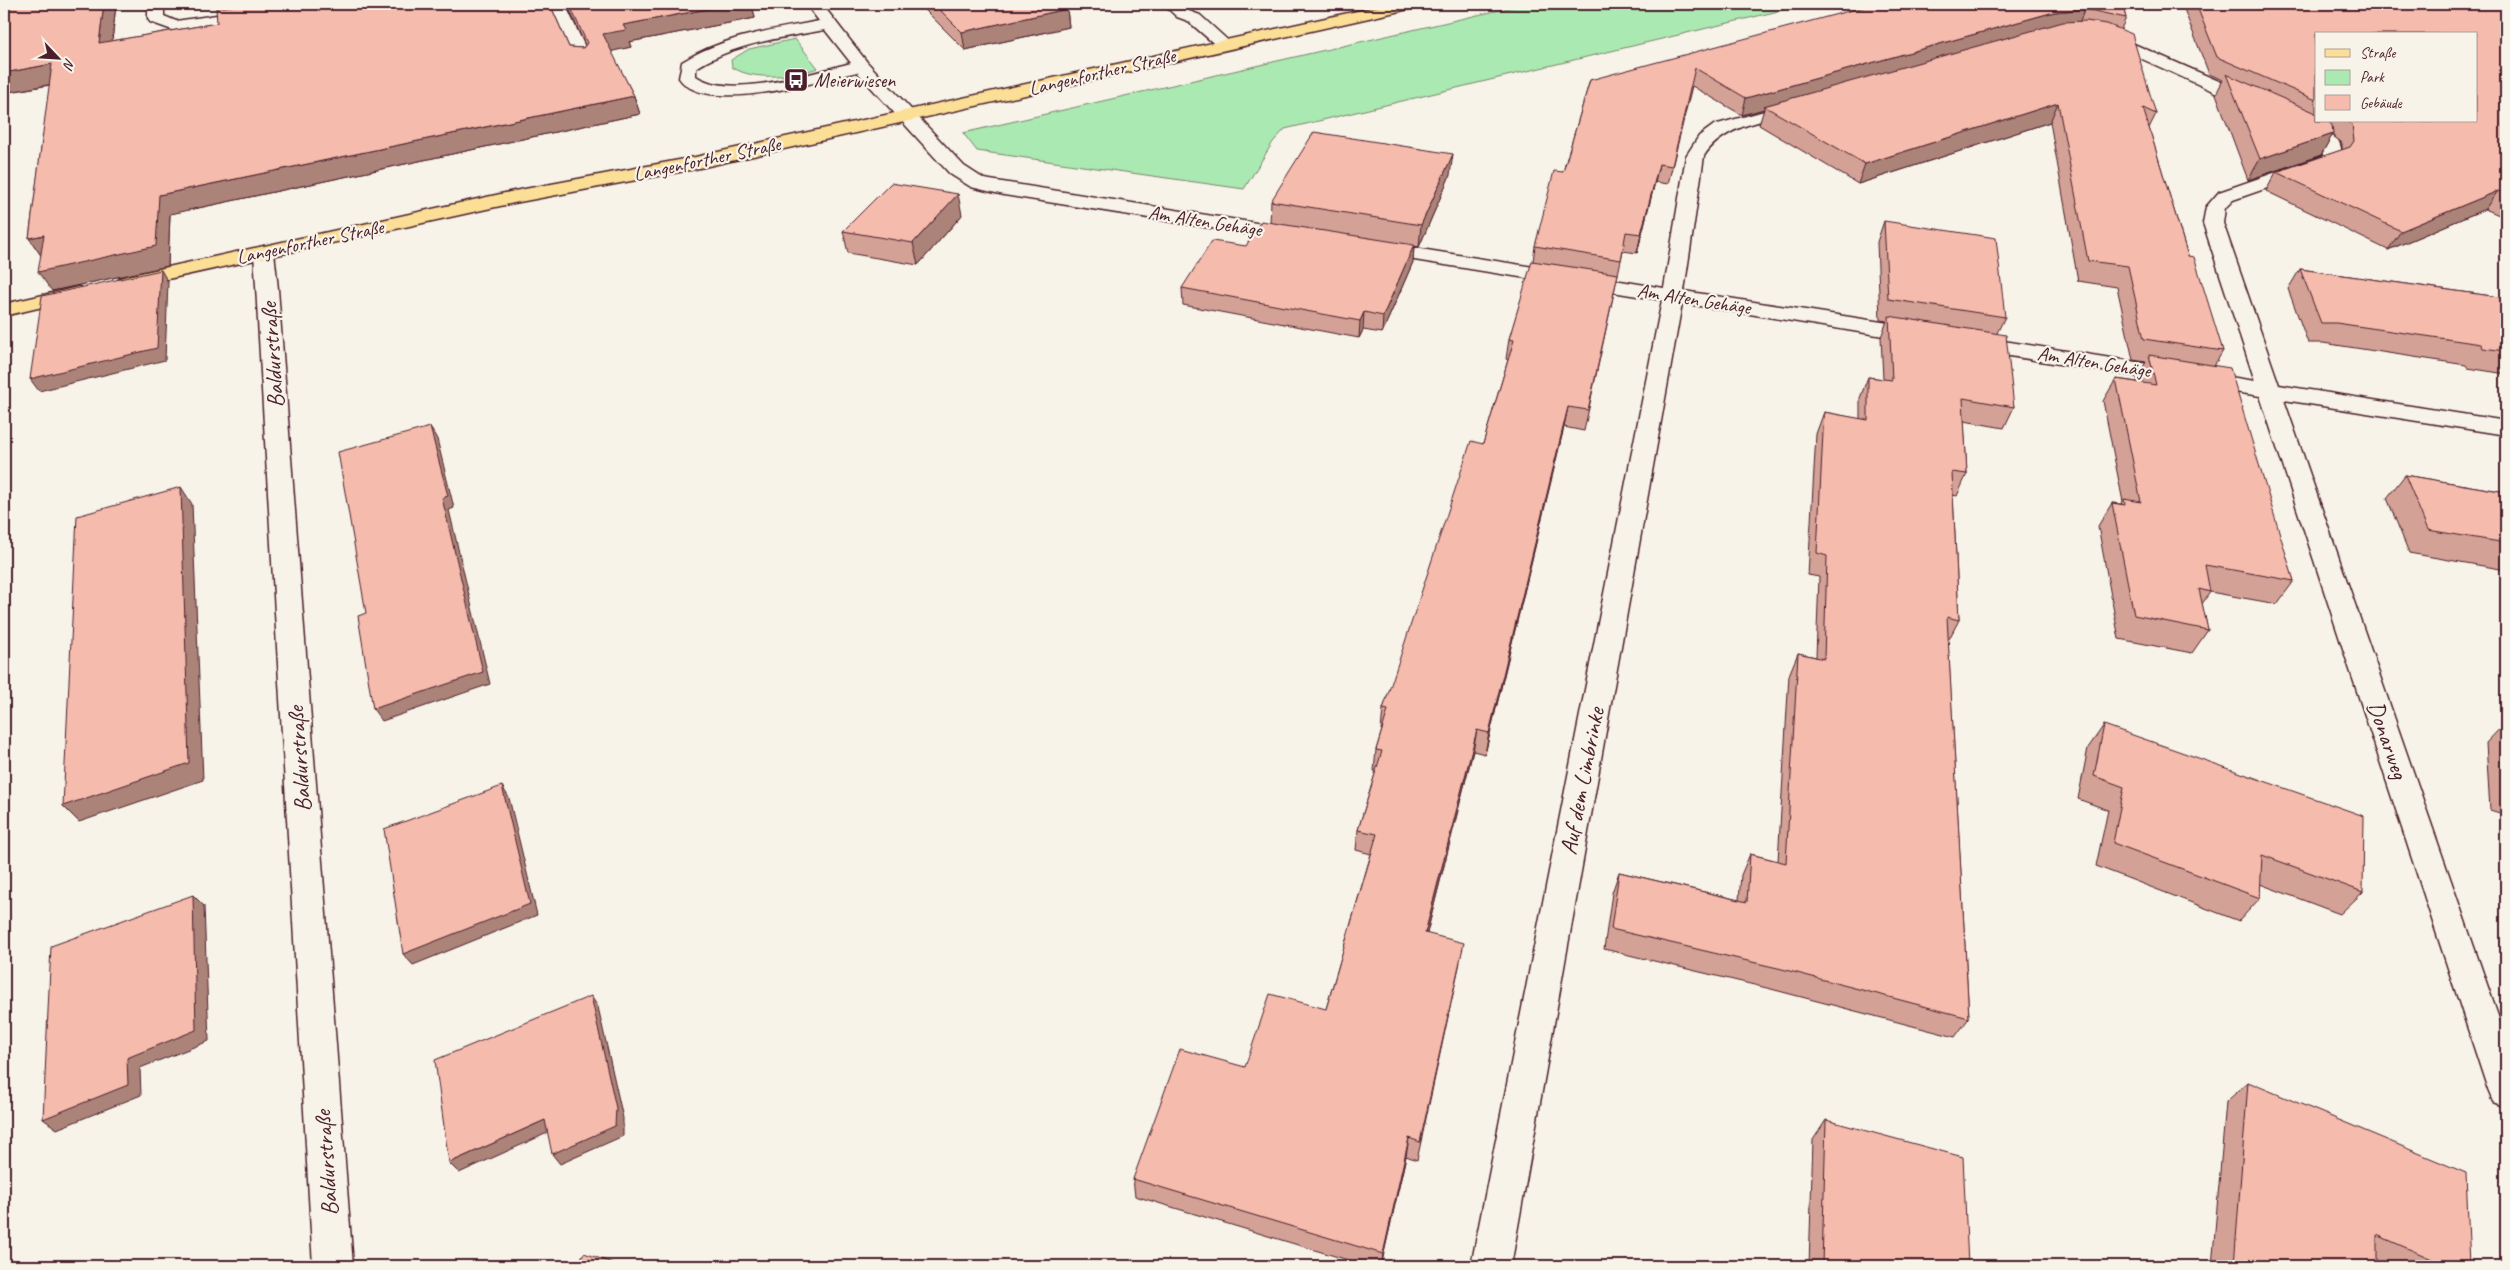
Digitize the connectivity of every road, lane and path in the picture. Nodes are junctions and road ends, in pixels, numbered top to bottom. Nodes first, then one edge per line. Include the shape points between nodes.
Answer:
1 (156, 4) edge
2 (320, 4) edge
3 (557, 4) edge
4 (814, 4) edge
5 (1171, 4) edge
6 (1409, 4) edge
7 (829, 24) junction
8 (2086, 33) edge
9 (1224, 45) junction
10 (583, 60) edge
11 (861, 66) junction
12 (1816, 102) edge
13 (909, 116) junction
14 (1309, 238) edge
15 (1358, 245) edge
16 (264, 252) junction
17 (1673, 295) junction
18 (4, 310) edge
19 (2271, 390) junction
20 (2506, 428) edge
21 (2506, 1090) edge
22 (333, 1266) edge
23 (1491, 1266) edge

1 - 2 street via 156,19 175,26
3 - 10 street
4 - 7 street
5 - 9 street via 1194,18
6 - 9 main road, Langenforther Straße
7 - 11 street
7 - 11 street via 746,40 710,52 688,66 687,78 702,87 749,90
8 - 19 street, Donarweg via 2104,36 2278,113 2309,127 2330,143 2332,159 2226,196 2216,207 2213,223
9 - 13 main road, Langenforther Straße
11 - 13 street
12 - 17 street, Auf dem Limbrinke via 1720,129 1705,140 1695,156
13 - 14 street, Am Alten Gehäge via 957,170 978,182 1004,189
13 - 16 main road, Langenforther Straße
15 - 17 street, Am Alten Gehäge
16 - 18 main road, Langenforther Straße
16 - 22 street, Baldurstraße
17 - 19 street, Am Alten Gehäge
17 - 23 street, Auf dem Limbrinke
19 - 20 street, Am Alten Gehäge
19 - 21 street, Donarweg

